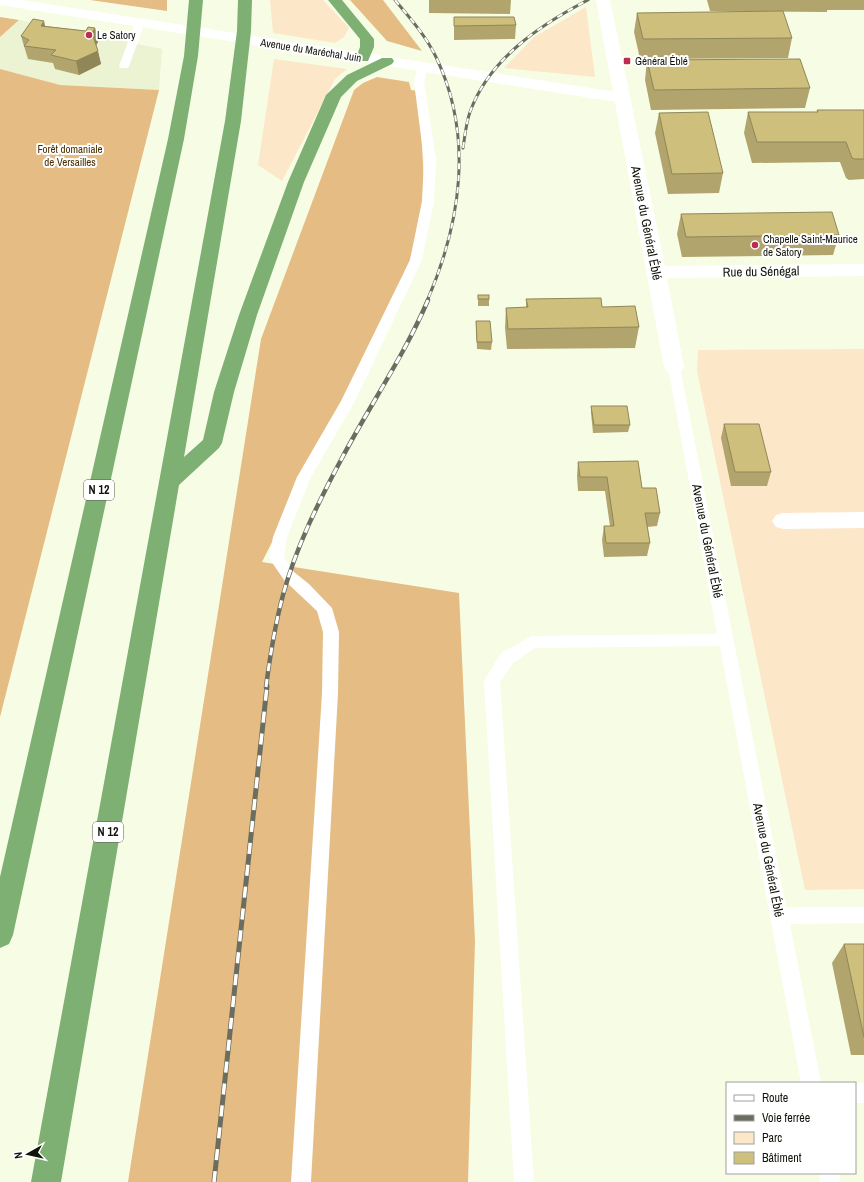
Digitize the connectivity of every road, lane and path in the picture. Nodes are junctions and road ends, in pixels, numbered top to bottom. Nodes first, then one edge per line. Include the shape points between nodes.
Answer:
1 (196, 0) edge
2 (335, 0) edge
3 (603, 0) edge
4 (0, 1) edge
5 (245, 6) edge
6 (140, 23) junction
7 (363, 58) junction
8 (387, 61) junction
9 (124, 66) dead end
10 (423, 68) junction
11 (623, 98) junction
12 (864, 270) edge
13 (657, 272) junction
14 (674, 367) joint
15 (170, 481) junction
16 (864, 520) edge
17 (783, 521) dead end
18 (726, 640) junction
19 (864, 915) edge
20 (779, 916) junction
21 (0, 935) edge
22 (811, 1082) edge
23 (46, 1182) edge
24 (301, 1182) edge
25 (524, 1182) edge

1 - 21 highway, N 12 via 193,44 180,117
2 - 7 highway via 367,39
3 - 11 street, Avenue du Général Éblé
4 - 6 street, Avenue du Maréchal Juin
5 - 15 highway, N 12 via 233,121
6 - 7 street, Avenue du Maréchal Juin
6 - 9 lane
7 - 8 street, Avenue du Maréchal Juin
8 - 10 street, Avenue du Maréchal Juin
8 - 15 highway via 352,78 334,95 296,182 248,315 224,392 212,443
10 - 11 street, Avenue du Maréchal Juin
10 - 24 lane via 418,82 430,160 428,201 416,260 348,401 304,477 280,537 276,558 289,576 324,608 331,632 330,693
11 - 13 street, Avenue du Général Éblé
12 - 13 street, Rue du Sénégal
13 - 14 street, Avenue du Général Éblé
14 - 18 lane, Avenue du Général Éblé
15 - 23 highway, N 12
16 - 17 street
18 - 20 lane, Avenue du Général Éblé
18 - 25 lane via 532,642 507,658 492,681
19 - 20 lane
20 - 22 lane, Avenue du Général Éblé

